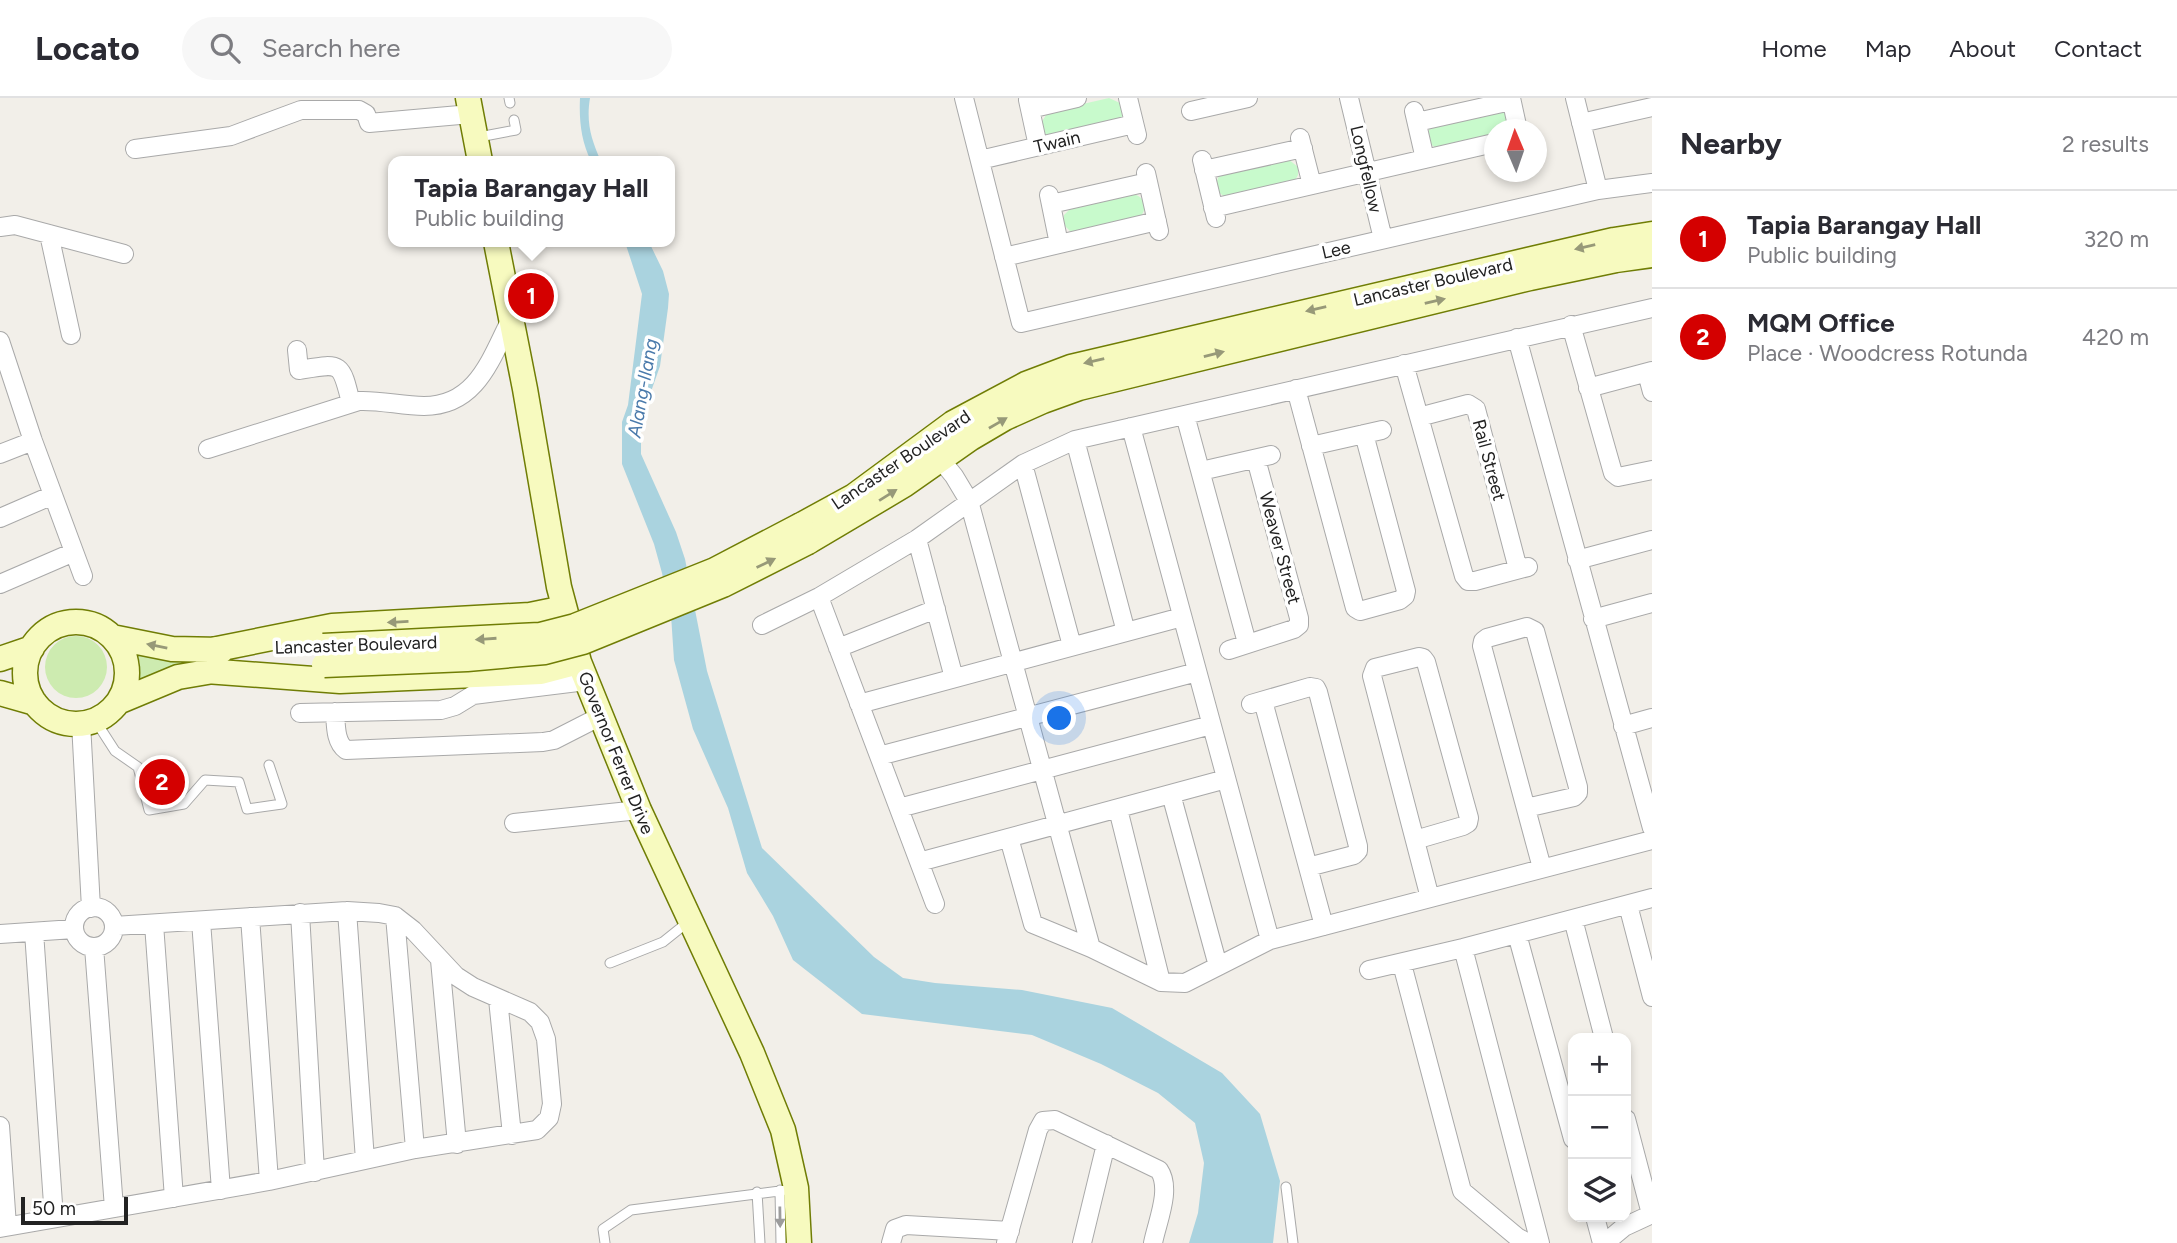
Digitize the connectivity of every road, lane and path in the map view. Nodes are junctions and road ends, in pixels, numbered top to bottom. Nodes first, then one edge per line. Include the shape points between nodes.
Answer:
1 (964, 98) edge
2 (1077, 98) edge
3 (1128, 98) edge
4 (1248, 98) edge
5 (1349, 98) edge
6 (1576, 98) edge
7 (1511, 99) edge
8 (1641, 105) edge
9 (1190, 111) edge
10 (1516, 119) edge
11 (514, 120) dead end
12 (1581, 123) junction
13 (474, 128) edge
14 (1484, 145) edge
15 (1038, 146) junction
16 (135, 149) dead end
17 (1426, 159) junction
18 (980, 160) junction
19 (1367, 173) junction
20 (1652, 183) edge
21 (1312, 185) junction
22 (1598, 190) junction
23 (0, 227) edge
24 (49, 234) junction
25 (1652, 234) edge
26 (1382, 239) junction
27 (1059, 244) junction
28 (497, 247) edge
29 (124, 254) dead end
30 (1652, 255) edge
31 (1004, 257) junction
32 (1652, 308) edge
33 (511, 319) junction
34 (1571, 325) junction
35 (71, 335) dead end
36 (1517, 338) junction
37 (0, 341) edge
38 (297, 350) dead end
39 (1404, 364) junction
40 (1650, 372) edge
41 (7, 387) edge
42 (1588, 388) junction
43 (1296, 389) junction
44 (1652, 392) edge
45 (351, 403) junction
46 (1185, 415) junction
47 (1419, 417) junction
48 (1131, 427) junction
49 (1075, 440) junction
50 (33, 441) junction
51 (1311, 446) junction
52 (208, 449) dead end
53 (0, 454) edge
54 (941, 460) junction
55 (1023, 464) junction
56 (1652, 470) edge
57 (1202, 471) junction
58 (53, 495) junction
59 (969, 501) junction
60 (0, 518) edge
61 (804, 533) junction
62 (917, 539) junction
63 (1652, 540) edge
64 (74, 552) junction
65 (1577, 560) junction
66 (83, 576) dead end
67 (0, 584) edge
68 (819, 597) junction
69 (564, 608) junction
70 (936, 609) junction
71 (1650, 609) edge
72 (1182, 617) junction
73 (1593, 619) junction
74 (762, 625) dead end
75 (1126, 632) junction
76 (112, 637) junction
77 (1247, 643) junction
78 (1072, 646) junction
79 (32, 648) junction
80 (838, 648) junction
81 (1229, 650) dead end
82 (0, 659) edge
83 (206, 661) junction
84 (1013, 662) junction
85 (583, 671) junction
86 (1197, 671) junction
87 (954, 678) junction
88 (0, 693) edge
89 (118, 702) junction
90 (36, 703) junction
91 (859, 704) junction
92 (335, 712) junction
93 (300, 713) dead end
94 (601, 716) junction
95 (1028, 717) junction
96 (1652, 719) edge
97 (88, 721) junction
98 (1212, 724) junction
99 (1623, 726) junction
100 (879, 756) junction
101 (269, 765) dead end
102 (1042, 770) junction
103 (1226, 779) junction
104 (1171, 794) junction
105 (899, 808) junction
106 (1526, 808) junction
107 (1118, 809) junction
108 (639, 810) junction
109 (514, 823) dead end
110 (1058, 825) junction
111 (1652, 828) edge
112 (1009, 838) junction
113 (1652, 839) edge
114 (1415, 840) junction
115 (919, 862) junction
116 (1308, 867) junction
117 (1542, 868) junction
118 (1430, 898) junction
119 (1652, 898) edge
120 (935, 904) dead end
121 (1628, 905) junction
122 (91, 908) junction
123 (347, 911) junction
124 (300, 914) junction
125 (395, 916) junction
126 (250, 917) junction
127 (1573, 919) junction
128 (690, 920) junction
129 (201, 921) junction
130 (154, 924) junction
131 (114, 926) junction
132 (1324, 926) junction
133 (74, 929) junction
134 (34, 932) junction
135 (0, 934) edge
136 (1517, 934) junction
137 (1270, 940) junction
138 (94, 947) junction
139 (1091, 948) junction
140 (1463, 948) junction
141 (440, 960) junction
142 (610, 963) dead end
143 (1402, 964) junction
144 (1218, 966) junction
145 (1369, 970) dead end
146 (1161, 982) junction
147 (1652, 997) edge
148 (498, 999) junction
149 (1604, 1033) edge
150 (1568, 1121) edge
151 (0, 1126) edge
152 (512, 1135) junction
153 (1631, 1137) edge
154 (457, 1144) junction
155 (1106, 1144) junction
156 (415, 1149) junction
157 (365, 1160) junction
158 (315, 1172) junction
159 (269, 1181) junction
160 (1286, 1187) dead end
161 (788, 1189) junction
162 (220, 1190) junction
163 (757, 1192) junction
164 (174, 1198) junction
165 (114, 1208) junction
166 (1652, 1214) edge
167 (54, 1218) junction
168 (1597, 1222) edge
169 (3, 1227) edge
170 (936, 1235) edge
171 (1008, 1237) edge
172 (605, 1243) edge
173 (760, 1243) edge
174 (781, 1243) edge
175 (799, 1243) edge
176 (891, 1243) edge
177 (1082, 1243) edge
178 (1153, 1243) edge
179 (1293, 1243) edge
180 (1528, 1243) edge
181 (1540, 1243) edge
182 (1604, 1243) edge

1 - 18 street
2 - 15 street via 1029,104
3 - 15 street, Twain via 1135,130
4 - 9 street
5 - 19 street, Longfellow
6 - 12 street
7 - 10 street
7 - 17 street via 1415,116
8 - 12 street
11 - 13 lane via 516,130
12 - 22 street
13 - 16 street via 369,123 359,110 313,108 231,136
14 - 17 street
15 - 18 street, Twain
17 - 19 street
18 - 31 street
19 - 21 street
19 - 26 street, Longfellow
20 - 22 street, Lee
21 - 21 street via 1301,142 1203,165 1215,213
22 - 26 street, Lee
23 - 24 street via 15,225
24 - 29 street
24 - 35 street
25 -> 61 main road, Lancaster Boulevard via 1071,367 1026,384 953,422
26 - 31 street, Lee via 1021,323
27 - 27 street via 1050,200 1147,178 1158,227
27 - 31 street
28 - 33 main road, Governor Ferrer Drive
54 -> 30 main road, Lancaster Boulevard via 1005,418 1079,388 1530,278
32 - 34 street
33 - 45 street via 482,376 464,396 426,406 376,400
33 - 69 main road, Governor Ferrer Drive
34 - 36 street
34 - 42 street
36 - 39 street
36 - 65 street
37 - 41 street
38 - 45 street via 299,370 328,365 339,368
39 - 43 street
39 - 47 street, Rail Street
40 - 42 street
40 - 44 street
41 - 50 street
42 - 56 street via 1613,472 1624,477
43 - 46 street
43 - 51 street
45 - 52 street
46 - 48 street
46 - 57 street
47 - 47 street, Rail Street via 1464,576 1475,581 1523,568 1476,410 1468,404
48 - 49 street
48 - 72 street
49 - 55 street
49 - 75 street
50 - 53 street
50 - 58 street
51 - 51 street via 1355,608 1366,610 1400,600 1406,591 1373,432
54 - 59 street
61 -> 54 main road, Lancaster Boulevard via 848,520
55 - 59 street
55 - 78 street
57 - 77 street
57 - 77 street, Weaver Street via 1263,457 1299,625
58 - 60 street
58 - 64 street
59 - 62 street
59 - 84 street
61 - 83 main road, Lancaster Boulevard, bridge via 723,584 583,642 545,652 467,659 323,656
62 - 68 street
62 - 70 street
63 - 65 street
64 - 66 street
64 - 67 street
65 - 73 street
68 - 74 street
68 - 80 street
69 -> 83 main road via 530,615 332,626
69 - 85 main road, Governor Ferrer Drive
70 - 80 street
70 - 87 street
71 - 73 street
72 - 75 street
72 - 86 street
73 - 99 street
75 - 78 street
76 - 79 main road via 90,624 71,622 44,634
83 -> 76 main road, Lancaster Boulevard
76 - 89 main road via 127,668
77 - 81 street, Weaver Street
78 - 84 street
79 - 82 main road
79 - 90 main road via 26,676
80 - 91 street
83 - 85 main road via 340,681
83 - 89 main road, Lancaster Boulevard
84 - 87 street
84 - 95 street
85 - 92 street via 473,695 441,710
85 - 94 main road, Governor Ferrer Drive
86 - 95 street
86 - 98 street
87 - 91 street
88 - 90 main road
89 - 97 main road
90 - 97 main road via 58,720
91 - 100 street
92 - 93 street
92 - 94 street via 338,740 346,750 543,742
94 - 108 main road, Governor Ferrer Drive
95 - 100 street
95 - 102 street
96 - 99 street
97 - 101 lane via 115,751 138,767 149,810 184,804 205,780 239,782 247,809 282,804
97 - 122 street
98 - 102 street
98 - 103 street
99 - 111 street
100 - 105 street
102 - 105 street
102 - 110 street
103 - 104 street
103 - 137 street
104 - 107 street
104 - 144 street
105 - 115 street
106 - 106 street via 1482,646 1487,638 1527,627 1535,631 1578,793
106 - 117 street
107 - 110 street
107 - 146 street
108 - 109 street
108 - 128 main road, Governor Ferrer Drive
110 - 112 street
110 - 139 street
112 - 115 street
112 - 139 street via 1033,924
113 - 117 street
114 - 114 street via 1372,676 1375,668 1419,657 1426,662 1469,818 1463,826
114 - 118 street
115 - 120 street
116 - 116 street via 1257,702 1310,687 1318,692 1359,846 1354,855
116 - 132 street
117 - 118 street
118 - 132 street
119 - 121 street
121 - 127 street
121 - 147 street
122 - 131 street via 107,912
122 - 133 street via 80,913
123 - 124 street
123 - 125 street
123 - 157 street
124 - 126 street
124 - 158 street
125 - 141 street
125 - 156 street
126 - 129 street
126 - 159 street
127 - 136 street
127 - 149 street
128 - 142 lane via 663,943
128 - 161 main road, Governor Ferrer Drive via 783,1130
129 - 130 street
129 - 162 street
130 - 131 street
130 - 164 street
131 - 138 street via 106,943
132 - 137 street
133 - 134 street
133 - 138 street via 83,943
134 - 135 street
134 - 167 street
136 - 140 street
136 - 150 street
137 - 144 street
138 - 165 street
139 - 146 street
140 - 143 street
140 - 181 street
141 - 148 street via 456,976
141 - 154 street
143 - 145 street
143 - 180 street via 1462,1191
144 - 146 street via 1185,984
148 - 152 street
148 - 152 street via 530,1012 546,1039 552,1104 549,1118 537,1130
151 - 169 street
152 - 154 street
153 - 166 street
154 - 156 street
155 - 171 street via 1055,1119 1043,1121
155 - 177 street
155 - 178 street via 1158,1170 1164,1178
156 - 157 street
157 - 158 street
158 - 159 street
159 - 162 street
160 - 179 lane
161 - 163 lane
161 -> 174 lane
161 - 175 main road, Governor Ferrer Drive
162 - 164 street
163 - 172 lane via 631,1210 603,1229
163 - 173 lane
164 - 165 street
165 - 167 street
166 - 182 street
167 - 169 street
168 - 182 street
170 - 171 street
170 - 176 street via 906,1226 895,1229

